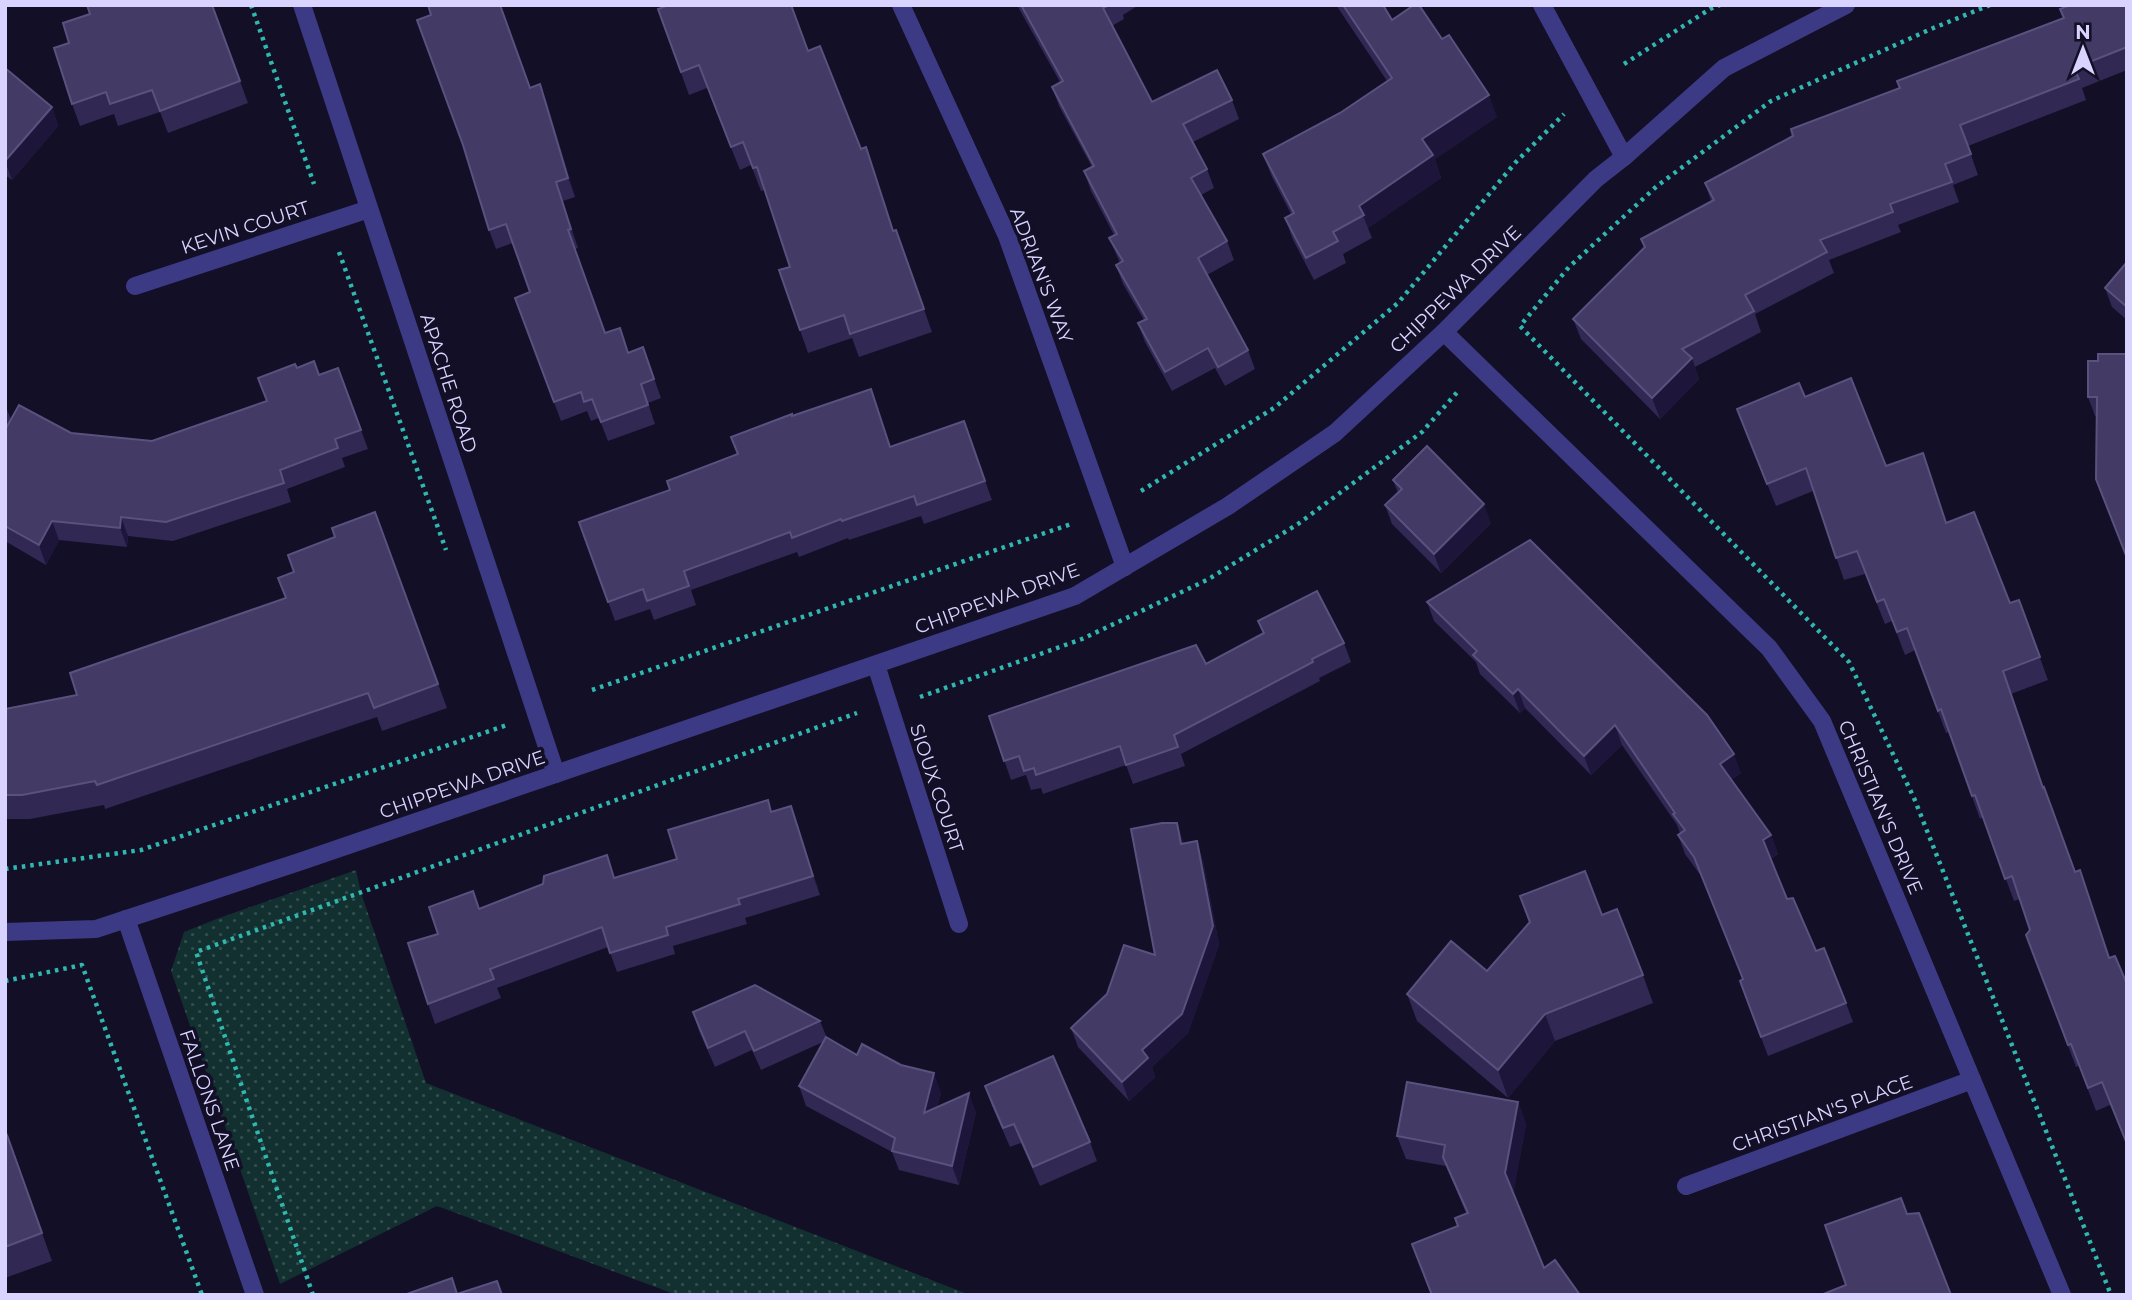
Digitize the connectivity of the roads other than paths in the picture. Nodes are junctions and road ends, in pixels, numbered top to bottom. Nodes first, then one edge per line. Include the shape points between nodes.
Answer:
1 (302, 5) edge
2 (901, 5) edge
3 (1542, 5) edge
4 (1846, 5) edge
5 (1624, 158) junction
6 (369, 209) junction
7 (135, 286) dead end
8 (1444, 332) junction
9 (1125, 567) junction
10 (876, 665) junction
11 (556, 774) junction
12 (126, 919) junction
13 (959, 923) dead end
14 (5, 932) edge
15 (1972, 1080) junction
16 (1686, 1186) dead end
17 (255, 1295) edge
18 (2062, 1295) edge

1 - 6 street, APACHE ROAD
2 - 9 street, ADRIAN'S WAY via 1007,236
3 - 5 street
4 - 5 street, CHIPPEWA DRIVE via 1724,68
5 - 8 street, CHIPPEWA DRIVE via 1596,179
6 - 7 street, KEVIN COURT
6 - 11 street, APACHE ROAD
8 - 9 street, CHIPPEWA DRIVE via 1335,433 1228,506
8 - 15 street, CHRISTIAN'S DRIVE via 1769,648 1822,721
9 - 10 street, CHIPPEWA DRIVE via 1075,596
10 - 11 street, CHIPPEWA DRIVE
10 - 13 street, SIOUX COURT
11 - 12 street, CHIPPEWA DRIVE
12 - 14 street, CHIPPEWA DRIVE via 96,929
12 - 17 street, FALLONS LANE
15 - 16 street, CHRISTIAN'S PLACE
15 - 18 street, CHRISTIAN'S DRIVE

